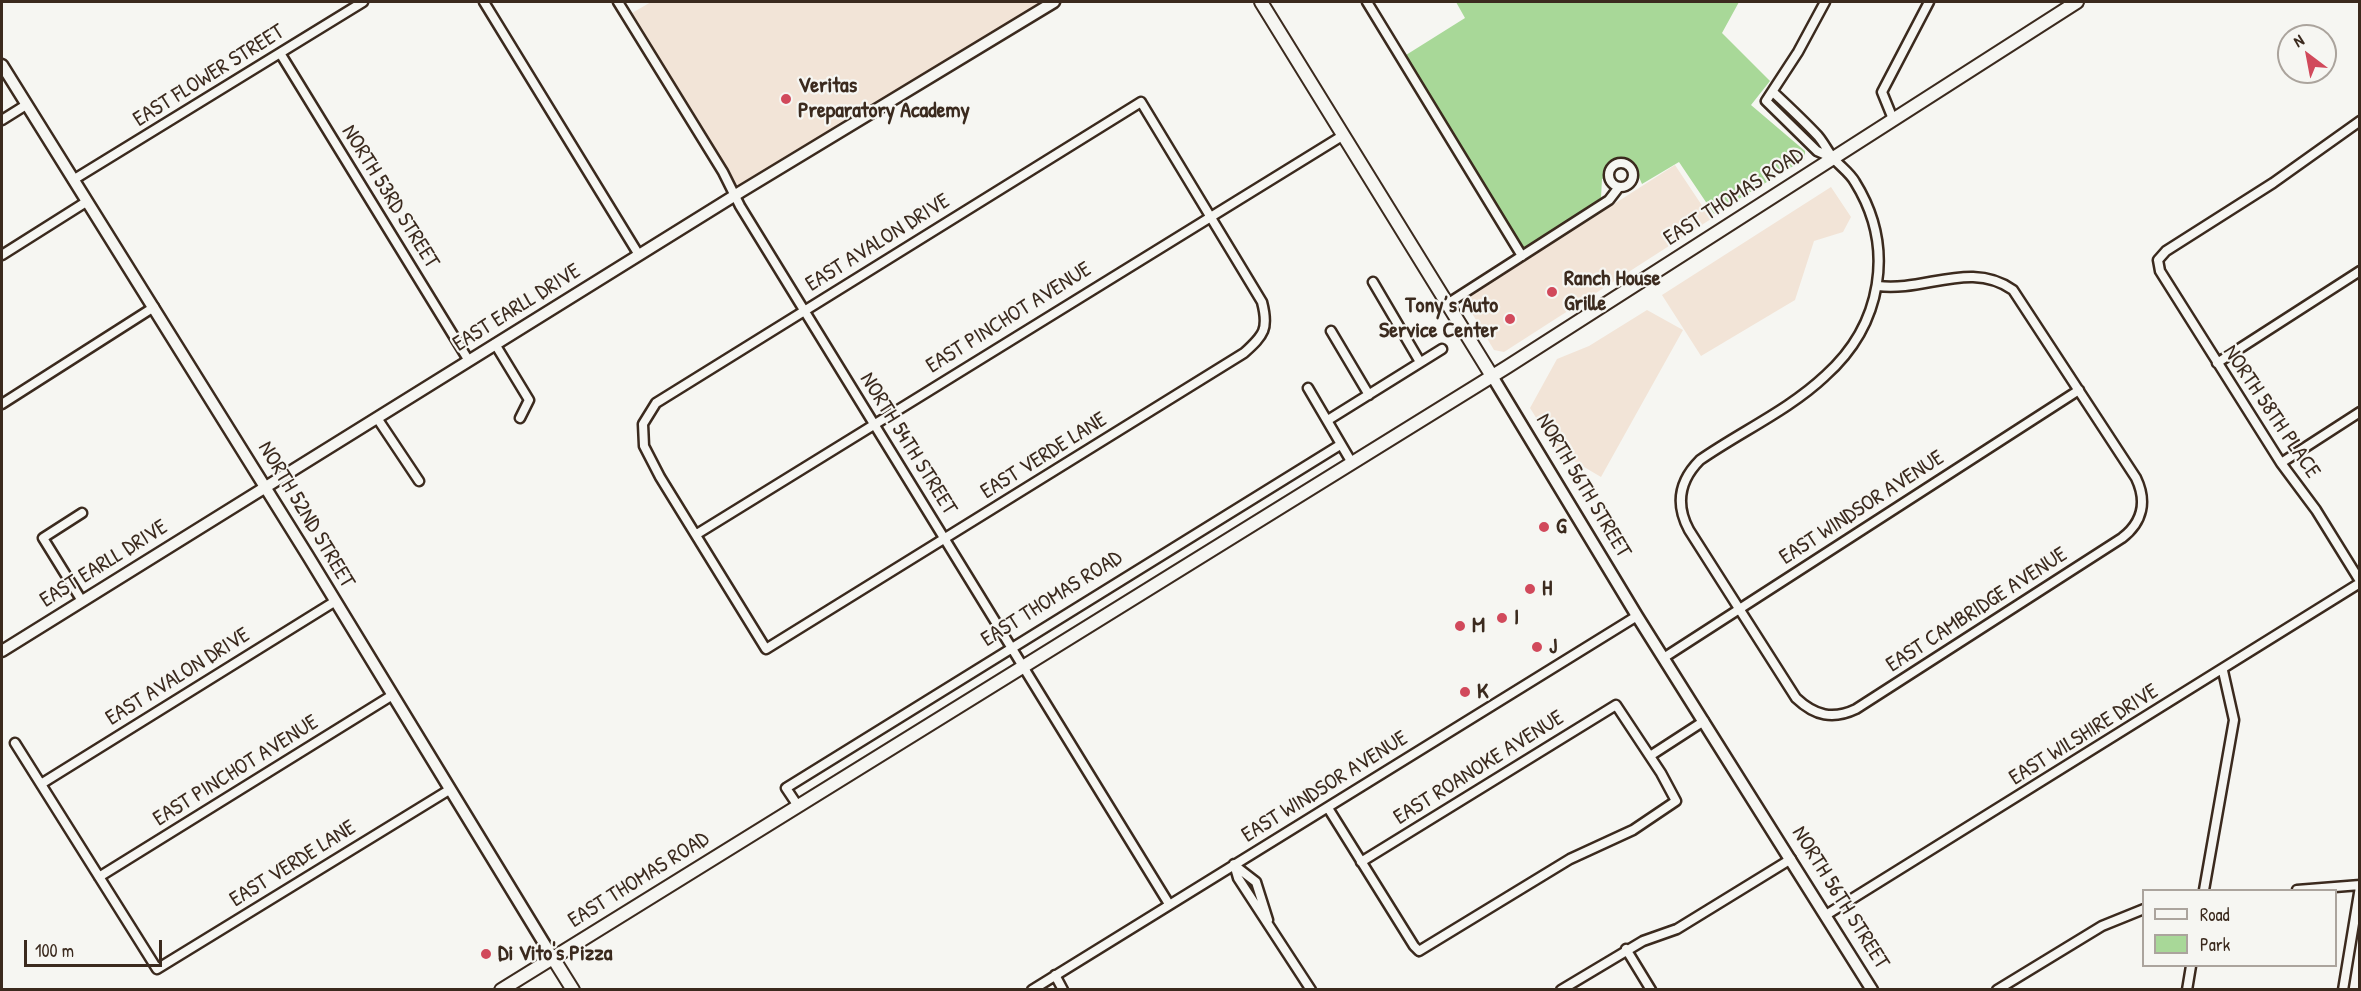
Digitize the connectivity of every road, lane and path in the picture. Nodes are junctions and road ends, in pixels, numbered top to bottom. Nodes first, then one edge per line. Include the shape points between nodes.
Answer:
1 (363, 2) edge
2 (484, 2) edge
3 (618, 2) edge
4 (1054, 2) edge
5 (1261, 2) edge
6 (1366, 2) edge
7 (1826, 2) edge
8 (1929, 2) edge
9 (2076, 2) edge
10 (280, 53) junction
11 (2, 65) edge
12 (1773, 92) junction
13 (26, 105) junction
14 (1893, 119) junction
15 (2, 120) edge
16 (2360, 121) edge
17 (1342, 136) junction
18 (1833, 158) junction
19 (73, 180) junction
20 (1619, 187) dead end
21 (734, 196) junction
22 (86, 202) junction
23 (1210, 216) junction
24 (2, 255) edge
25 (639, 255) junction
26 (1522, 256) junction
27 (2360, 271) edge
28 (1373, 282) dead end
29 (1878, 286) junction
30 (1447, 304) junction
31 (154, 307) junction
32 (804, 310) junction
33 (1331, 331) dead end
34 (495, 345) junction
35 (1442, 349) dead end
36 (469, 361) junction
37 (1420, 362) junction
38 (2217, 363) junction
39 (1492, 376) junction
40 (1308, 388) dead end
41 (2079, 390) junction
42 (1369, 395) junction
43 (2, 404) edge
44 (2360, 412) edge
45 (377, 418) junction
46 (520, 418) dead end
47 (1328, 420) junction
48 (874, 423) junction
49 (1340, 445) junction
50 (1352, 463) junction
51 (2280, 463) junction
52 (418, 481) dead end
53 (265, 487) junction
54 (82, 513) dead end
55 (697, 534) junction
56 (945, 539) junction
57 (2360, 582) edge
58 (82, 601) junction
59 (334, 602) junction
60 (1740, 608) junction
61 (1637, 616) junction
62 (1013, 648) junction
63 (2, 651) edge
64 (1665, 657) junction
65 (1024, 666) junction
66 (2223, 670) junction
67 (392, 696) junction
68 (1704, 721) junction
69 (15, 742) dead end
70 (1650, 756) junction
71 (41, 784) junction
72 (448, 790) junction
73 (798, 806) junction
74 (1328, 807) junction
75 (1791, 859) junction
76 (1361, 862) junction
77 (1234, 864) junction
78 (99, 877) junction
79 (2360, 886) edge
80 (2204, 889) edge
81 (2322, 889) edge
82 (1169, 904) junction
83 (2142, 910) edge
84 (1826, 915) junction
85 (1626, 949) junction
86 (554, 958) junction
87 (2191, 967) edge
88 (1054, 975) junction
89 (501, 990) edge
90 (573, 990) edge
91 (1032, 990) edge
92 (1063, 990) edge
93 (1311, 990) edge
94 (1561, 990) edge
95 (1651, 990) edge
96 (1872, 990) edge
97 (1997, 990) edge
98 (2187, 990) edge
99 (2343, 990) edge

1 - 10 street, EAST FLOWER STREET
2 - 25 street
3 - 21 street, NORTH 54TH STREET
4 - 21 street, EAST EARLL DRIVE
5 - 17 main road, NORTH 56TH STREET
6 - 26 street
7 - 12 street
8 - 14 street via 1882,92
9 - 14 main road, EAST THOMAS ROAD
10 - 19 street, EAST FLOWER STREET
10 - 36 street, NORTH 53RD STREET
11 - 13 street, NORTH 52ND STREET
12 - 18 street via 1817,135
12 - 18 street via 1766,101 1817,151
13 - 15 street
13 - 19 street, NORTH 52ND STREET
14 - 18 main road, EAST THOMAS ROAD
16 - 38 street, NORTH 58TH PLACE via 2273,183 2166,250 2158,260 2160,271
17 - 23 street, EAST PINCHOT AVENUE
17 - 30 main road, NORTH 56TH STREET
18 - 29 street via 1855,182 1869,211 1875,233
18 - 39 main road, EAST THOMAS ROAD
19 - 22 street, NORTH 52ND STREET
20 - 26 street via 1608,200
21 - 25 street, EAST EARLL DRIVE
21 - 32 street, NORTH 54TH STREET
22 - 24 street
22 - 31 street, NORTH 52ND STREET
23 - 32 street, EAST AVALON DRIVE via 1141,102
23 - 48 street, EAST PINCHOT AVENUE
23 - 56 street, EAST VERDE LANE via 1262,302 1266,320 1261,338 1244,353
25 - 34 street, EAST EARLL DRIVE
26 - 30 street
27 - 38 street
28 - 37 street
29 - 41 street via 1896,288 1968,275 1981,275 2007,285
29 - 60 street via 1861,329 1838,364 1810,389 1690,469 1682,490 1680,509 1684,521
30 - 39 main road, NORTH 56TH STREET
31 - 43 street
31 - 53 street, NORTH 52ND STREET
32 - 48 street, NORTH 54TH STREET
32 - 55 street, EAST AVALON DRIVE via 656,403 643,424 644,446
33 - 42 street
34 - 36 street, EAST EARLL DRIVE
34 - 46 street via 529,400
35 - 37 street
36 - 45 street, EAST EARLL DRIVE
37 - 42 street
38 - 51 street, NORTH 58TH PLACE
39 - 50 main road, EAST THOMAS ROAD
39 - 61 street, NORTH 56TH STREET
40 - 47 street
41 - 60 street, EAST WINDSOR AVENUE
41 - 60 street, EAST CAMBRIDGE AVENUE via 2141,488 2143,507 2139,519 2122,538 1856,709 1835,716 1815,713 1796,698
42 - 47 street
44 - 51 street
45 - 52 street
45 - 53 street, EAST EARLL DRIVE
47 - 49 street
48 - 55 street, EAST PINCHOT AVENUE
48 - 56 street, NORTH 54TH STREET
49 - 50 street
49 - 62 street, EAST THOMAS ROAD
50 - 65 main road, EAST THOMAS ROAD
51 - 57 street, NORTH 58TH PLACE via 2316,510
53 - 58 street, EAST EARLL DRIVE
53 - 59 street, NORTH 52ND STREET
54 - 58 street via 43,538
55 - 56 street, EAST VERDE LANE via 766,649
56 - 62 street, NORTH 54TH STREET
57 - 66 street, EAST WILSHIRE DRIVE
58 - 63 street, EAST EARLL DRIVE
59 - 67 street, NORTH 52ND STREET
59 - 71 street, EAST AVALON DRIVE
60 - 64 street, EAST WINDSOR AVENUE
61 - 64 street, NORTH 56TH STREET
61 - 74 street, EAST WINDSOR AVENUE
62 - 65 street, NORTH 54TH STREET
62 - 73 street, EAST THOMAS ROAD via 786,788
64 - 68 street, NORTH 56TH STREET
65 - 73 main road, EAST THOMAS ROAD
65 - 82 street, NORTH 54TH STREET
66 - 80 street via 2234,720
66 - 84 street, EAST WILSHIRE DRIVE
67 - 72 street, NORTH 52ND STREET
67 - 78 street, EAST PINCHOT AVENUE
68 - 70 street
68 - 75 street, NORTH 56TH STREET
69 - 71 street
70 - 76 street, EAST ROANOKE AVENUE via 1616,705
70 - 76 street via 1676,801 1626,833 1570,859 1419,951
71 - 78 street
72 - 78 street, EAST VERDE LANE via 157,969
72 - 86 street, NORTH 52ND STREET
73 - 86 main road, EAST THOMAS ROAD
74 - 76 street
74 - 77 street, EAST WINDSOR AVENUE
75 - 84 street, NORTH 56TH STREET
75 - 85 street via 1677,929
77 - 82 street, EAST WINDSOR AVENUE
77 - 93 street via 1256,882 1259,889 1255,897
79 - 81 street
79 - 99 street
82 - 88 street, EAST WINDSOR AVENUE
83 - 97 street via 2102,926
84 - 96 street, NORTH 56TH STREET
85 - 94 street
85 - 95 street
86 - 89 main road, EAST THOMAS ROAD
86 - 90 main road, NORTH 52ND STREET
87 - 98 street
88 - 91 street, EAST WINDSOR AVENUE
88 - 92 street

